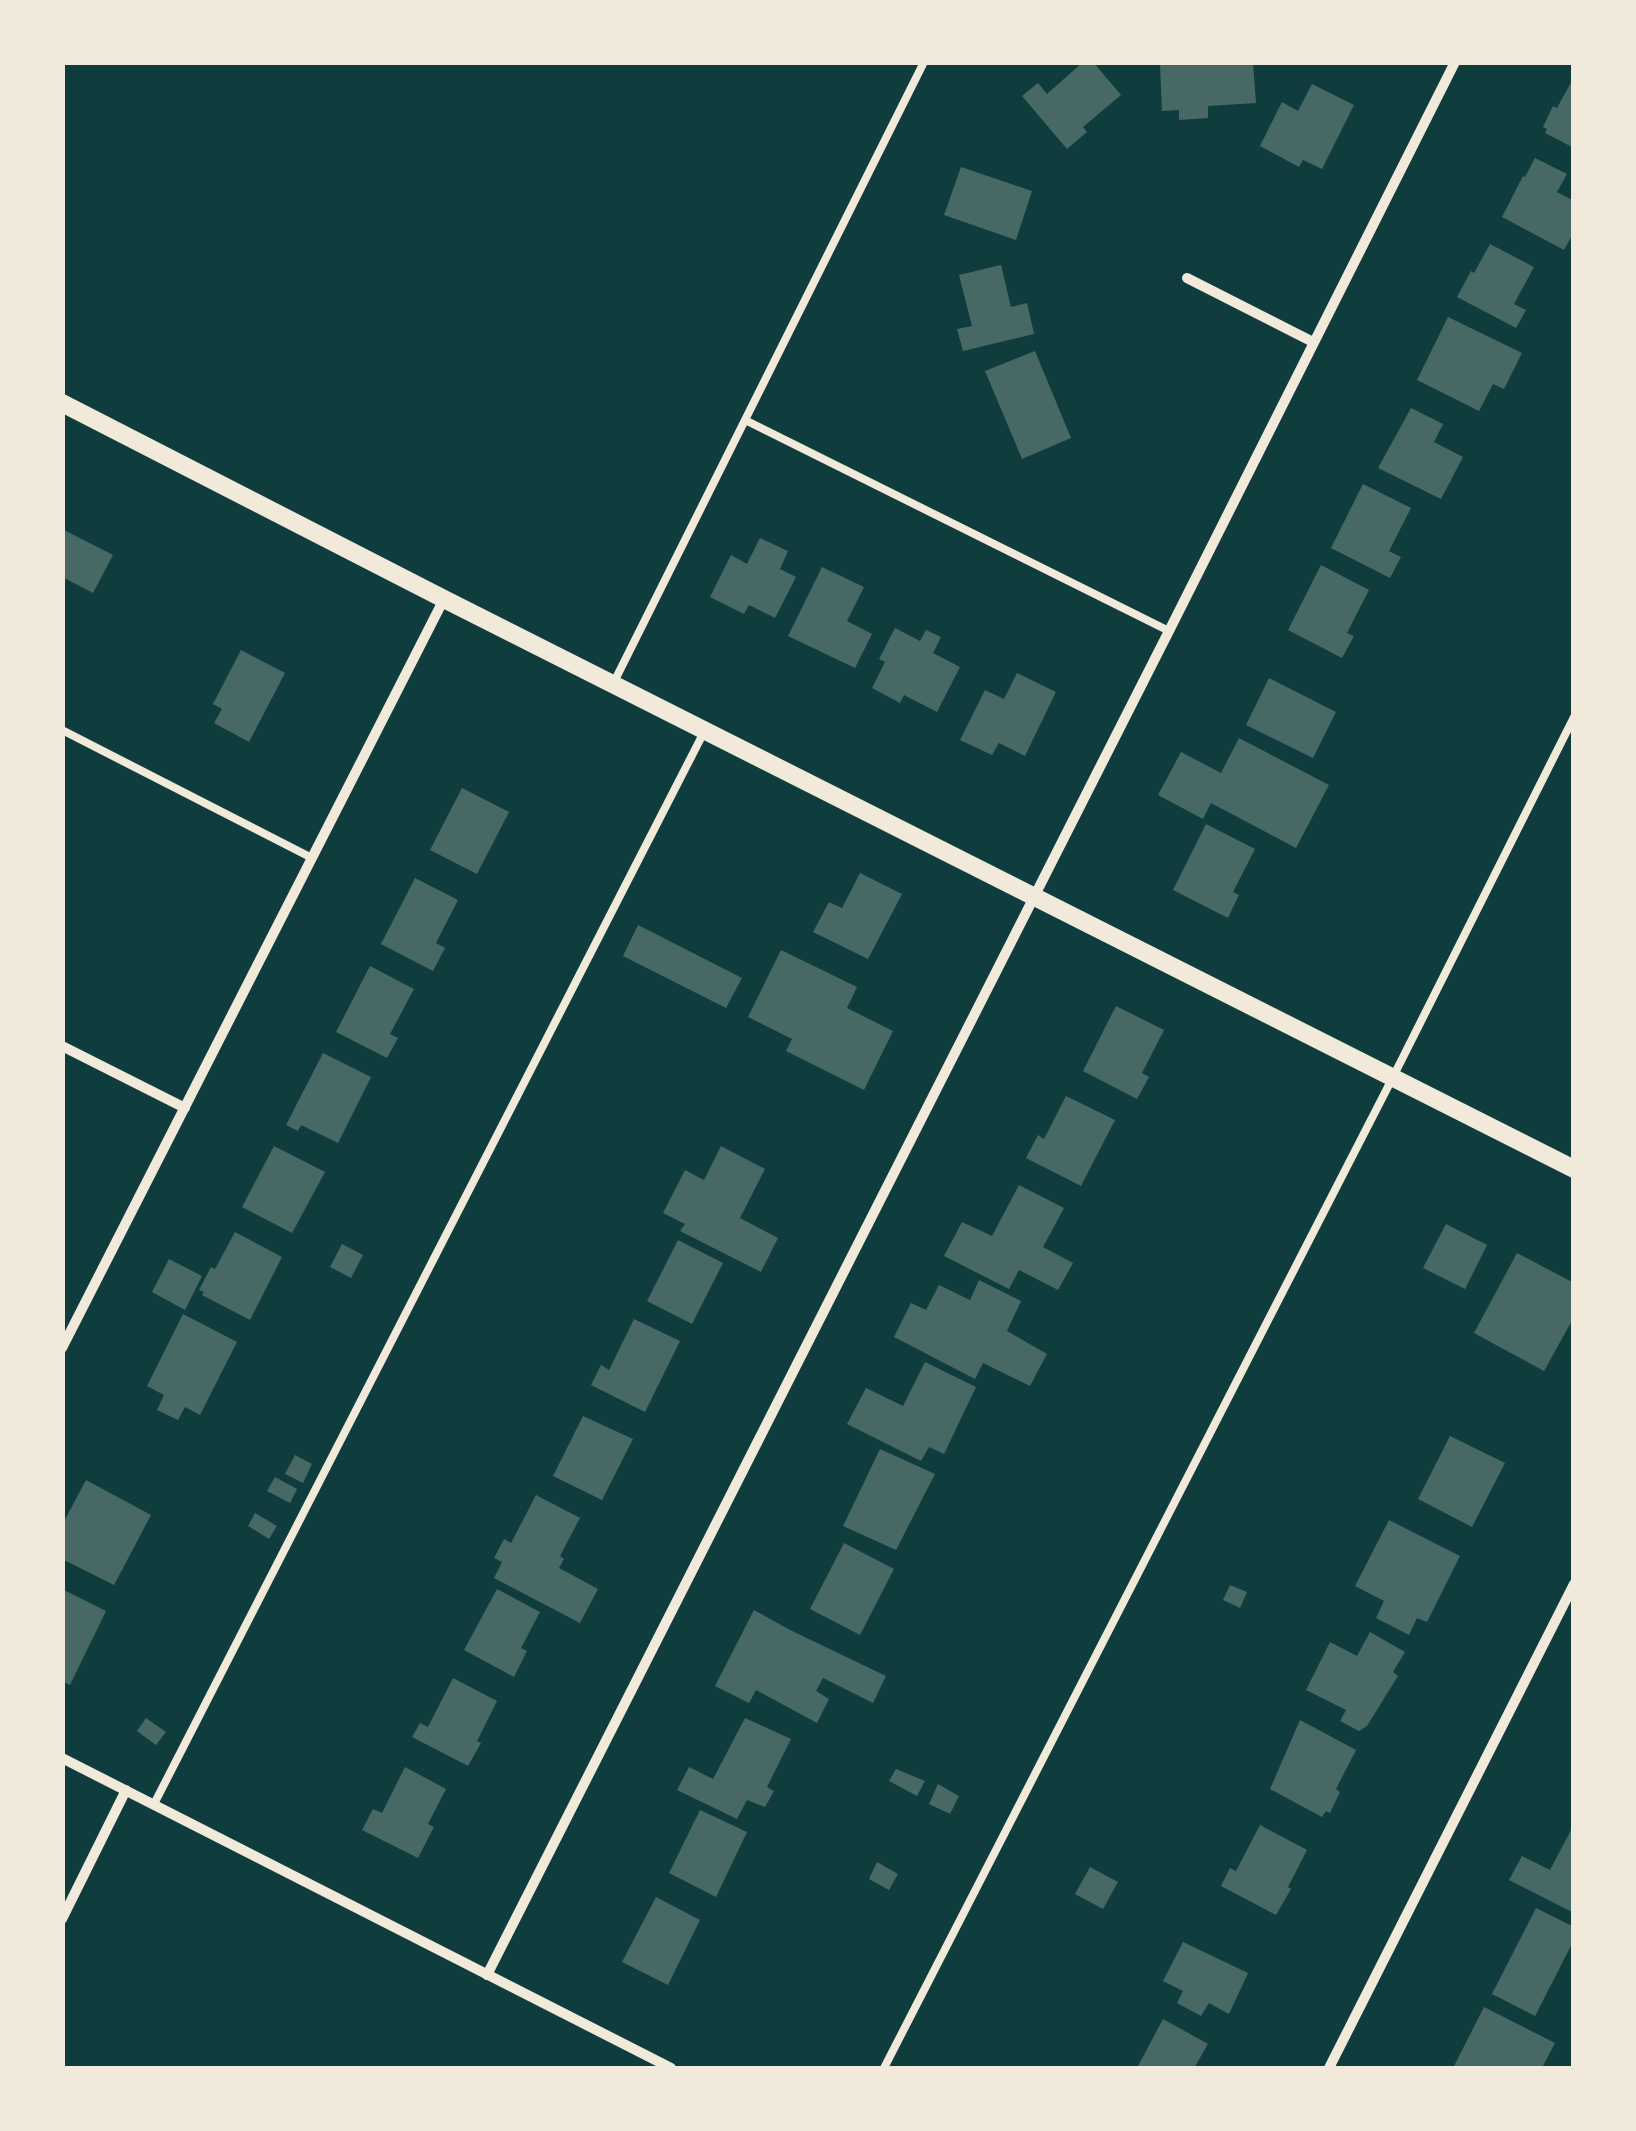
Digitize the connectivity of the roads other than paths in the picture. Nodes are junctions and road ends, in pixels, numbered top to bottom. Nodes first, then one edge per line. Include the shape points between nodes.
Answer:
1 (924, 62) edge
2 (1454, 62) edge
3 (1187, 278) dead end
4 (1314, 342) junction
5 (62, 403) edge
6 (746, 420) junction
7 (444, 599) junction
8 (1169, 631) junction
9 (613, 684) junction
10 (1574, 717) edge
11 (62, 730) edge
12 (705, 730) junction
13 (312, 858) junction
14 (1035, 895) junction
15 (62, 1046) edge
16 (1394, 1078) junction
17 (184, 1108) junction
18 (1574, 1168) edge
19 (62, 1348) edge
20 (1574, 1584) edge
21 (62, 1758) edge
22 (126, 1790) junction
23 (154, 1804) junction
24 (62, 1919) edge
25 (487, 1975) junction
26 (671, 2068) edge
27 (884, 2068) edge
28 (1328, 2068) edge

1 - 6 lane
2 - 4 street
3 - 4 street
4 - 8 street
5 - 7 street
6 - 8 lane
6 - 9 lane
7 - 9 street
7 - 13 street
8 - 14 street
9 - 12 street
10 - 16 lane
11 - 13 lane
12 - 14 street
12 - 23 lane
13 - 17 street
14 - 16 street
14 - 25 street
15 - 17 street
16 - 18 street
16 - 27 lane
17 - 19 street
20 - 28 street
21 - 22 street
22 - 23 street
22 - 24 street
23 - 25 street
25 - 26 street

